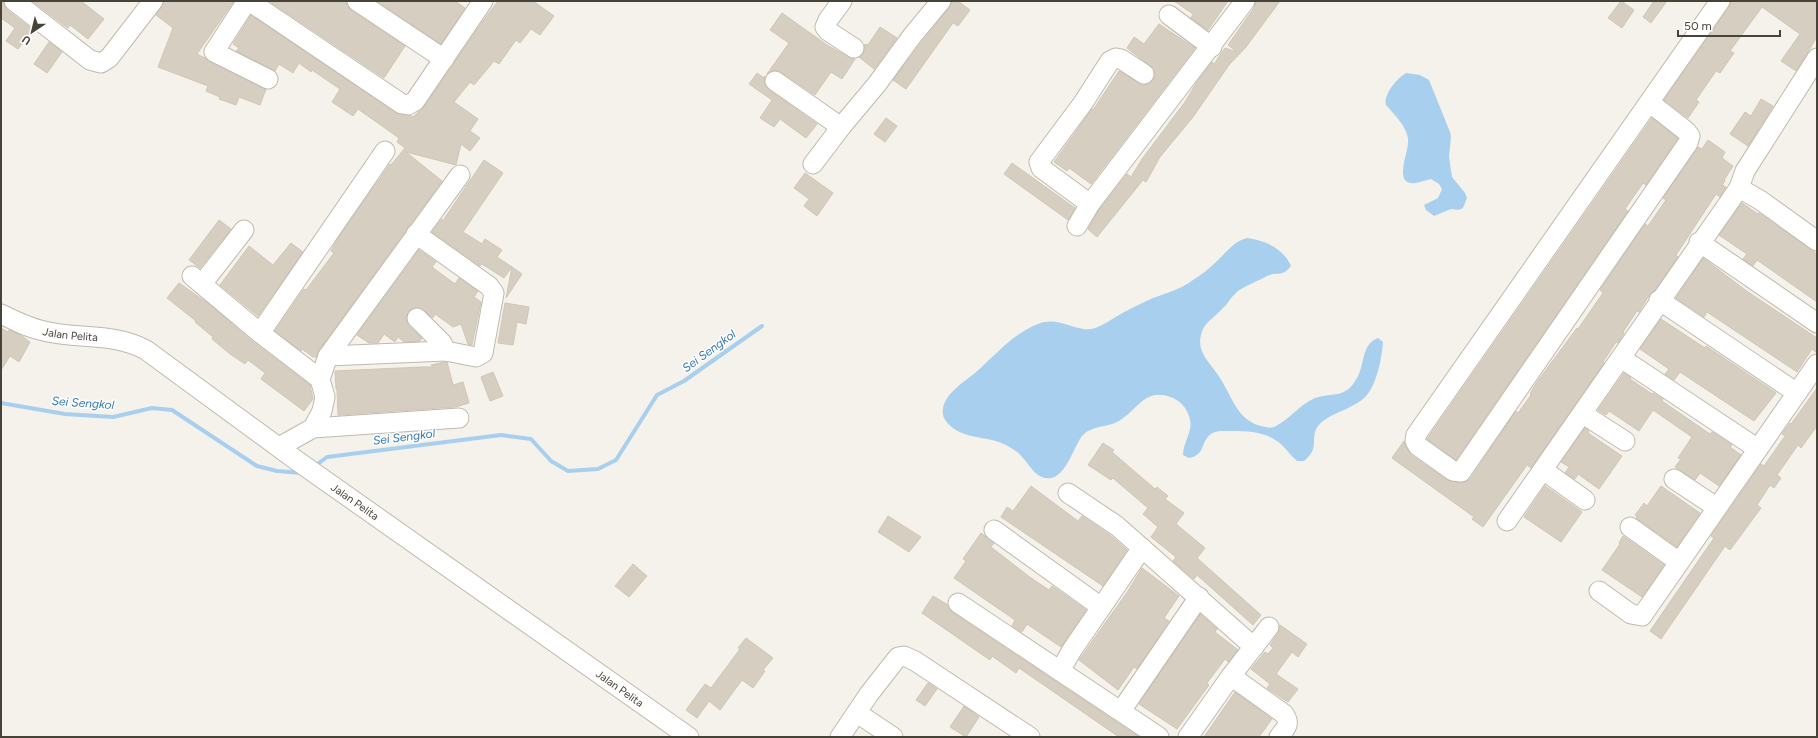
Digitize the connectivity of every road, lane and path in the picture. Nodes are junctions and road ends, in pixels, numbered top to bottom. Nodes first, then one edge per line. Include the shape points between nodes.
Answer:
1 (14, 1) edge
2 (153, 1) edge
3 (248, 1) edge
4 (357, 1) edge
5 (842, 1) edge
6 (941, 1) edge
7 (1245, 1) edge
8 (1720, 1) edge
9 (476, 4) edge
10 (1169, 15) dead end
11 (1212, 47) junction
12 (854, 48) dead end
13 (1817, 58) edge
14 (444, 59) junction
15 (1144, 74) dead end
16 (268, 79) dead end
17 (775, 81) dead end
18 (1649, 102) junction
19 (841, 127) junction
20 (385, 151) dead end
21 (813, 164) dead end
22 (460, 175) dead end
23 (1739, 188) junction
24 (1090, 204) junction
25 (1077, 226) dead end
26 (244, 230) dead end
27 (416, 234) junction
28 (1817, 241) edge
29 (1699, 242) junction
30 (1659, 300) junction
31 (1, 314) edge
32 (416, 318) dead end
33 (1817, 323) edge
34 (260, 332) junction
35 (446, 351) junction
36 (328, 356) junction
37 (1621, 358) junction
38 (1817, 364) edge
39 (320, 379) junction
40 (1797, 393) junction
41 (1583, 414) junction
42 (459, 418) dead end
43 (313, 428) junction
44 (1626, 441) dead end
45 (279, 447) junction
46 (1758, 449) junction
47 (1542, 470) junction
48 (1674, 479) dead end
49 (1068, 493) dead end
50 (1585, 500) dead end
51 (1716, 507) junction
52 (1507, 521) dead end
53 (1630, 527) dead end
54 (994, 530) dead end
55 (1142, 548) junction
56 (1679, 562) junction
57 (1599, 591) dead end
58 (1199, 598) junction
59 (958, 603) dead end
60 (1101, 607) junction
61 (1269, 627) dead end
62 (1254, 647) junction
63 (1060, 671) junction
64 (1231, 676) junction
65 (1122, 710) junction
66 (857, 713) junction
67 (689, 737) edge
68 (840, 737) edge
69 (893, 737) edge
70 (1030, 737) edge
71 (1159, 737) edge
72 (1188, 737) edge
73 (1279, 737) edge

1 - 2 street via 90,60 101,63 109,58
3 - 14 street via 402,104 408,105 414,101
3 - 16 street via 214,52
4 - 14 street
5 - 12 street via 825,27
6 - 19 street
7 - 11 street
8 - 18 street
9 - 14 street
10 - 11 street
11 - 24 street
13 - 23 street via 1745,171
15 - 24 street via 1121,59 1110,61 1083,103 1039,162 1042,168
17 - 19 street
18 - 18 street via 1416,434 1415,441 1418,446 1452,471 1461,472 1688,143 1690,136 1686,131
19 - 21 street
20 - 34 street
22 - 27 street
23 - 28 street
23 - 29 street
24 - 25 street
26 - 34 street via 197,280
27 - 35 street via 489,286 494,293 483,353 476,357
27 - 36 street
29 - 30 street
29 - 33 street
30 - 37 street
30 - 40 street
31 - 45 street, Jalan Pelita via 44,332 122,340 135,344
32 - 35 street via 442,343
34 - 39 street
35 - 36 street
36 - 39 street
37 - 41 street
37 - 46 street
38 - 40 street
39 - 43 street via 325,397 322,411
40 - 46 street
41 - 44 street
41 - 47 street
42 - 43 street
43 - 45 street
45 - 67 street, Jalan Pelita
46 - 51 street
47 - 50 street
47 - 52 street
48 - 51 street
49 - 55 street via 1117,526
51 - 56 street
53 - 56 street
54 - 60 street
55 - 58 street
55 - 60 street
56 - 57 street via 1642,616 1631,614
58 - 62 street
58 - 65 street
59 - 63 street
60 - 63 street
61 - 62 street
62 - 64 street
63 - 65 street
64 - 72 street
64 - 73 street via 1284,714 1288,725
65 - 71 street
66 - 68 street
66 - 69 street
66 - 70 street via 898,657 904,656 929,669

